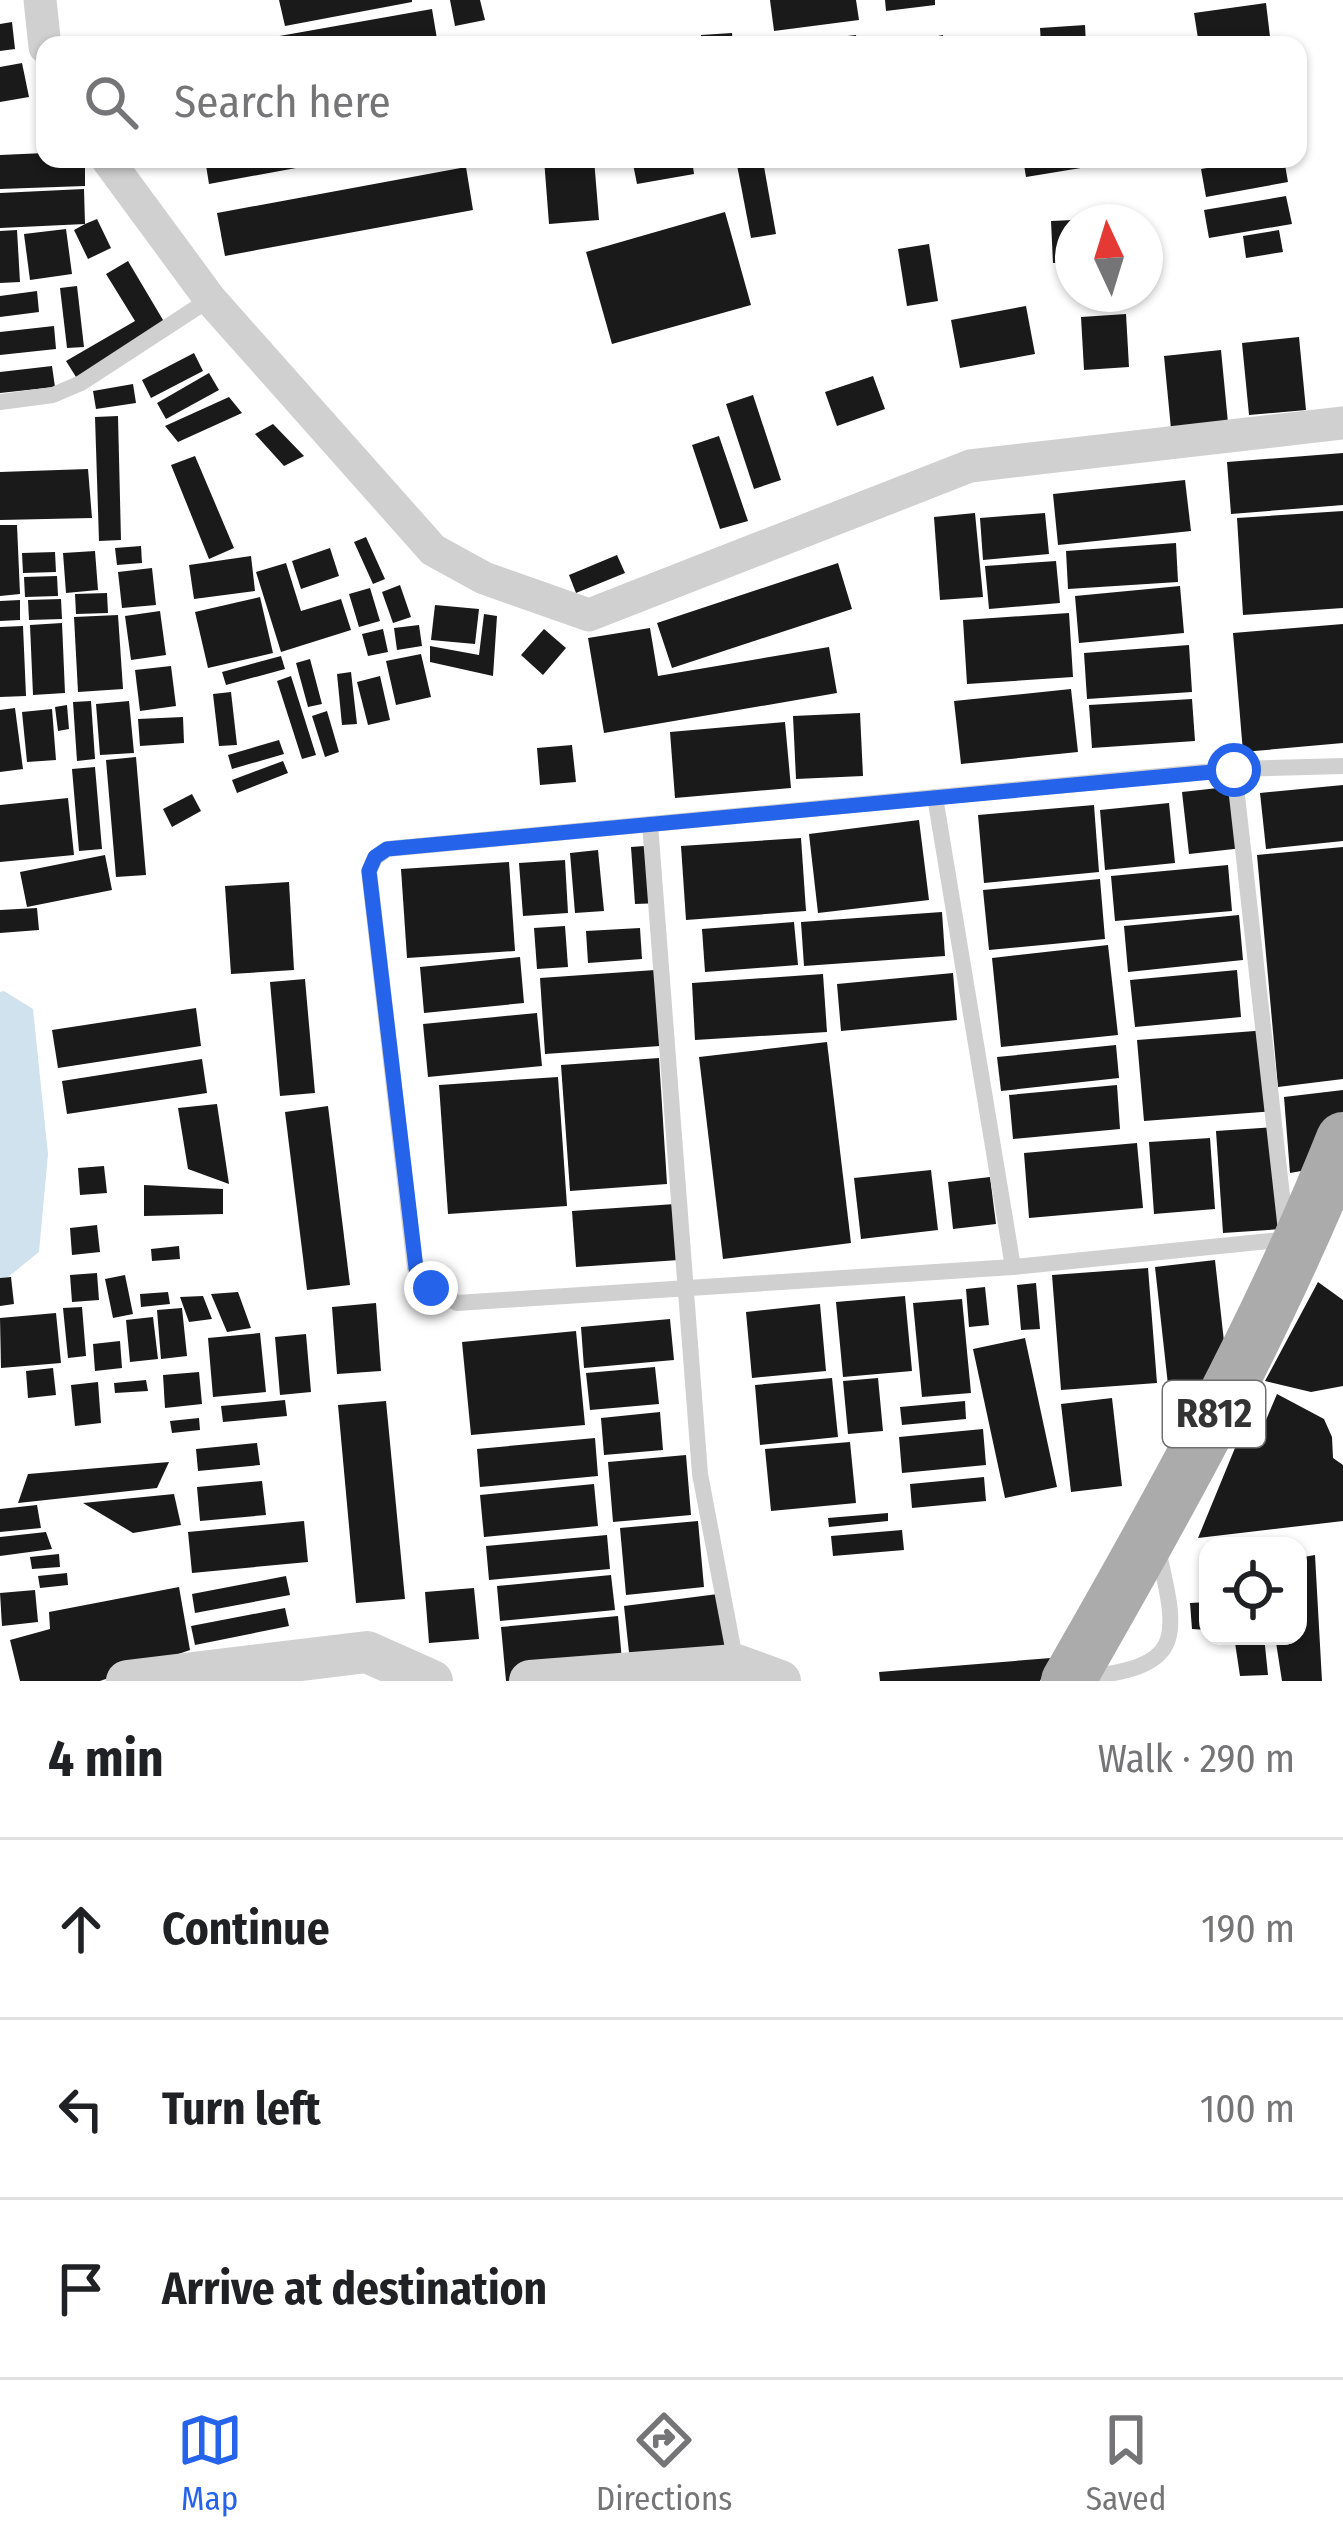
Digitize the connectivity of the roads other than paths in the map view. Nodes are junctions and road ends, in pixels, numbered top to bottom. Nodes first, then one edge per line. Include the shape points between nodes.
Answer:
1 (40, 0) edge
2 (44, 36) edge
3 (113, 168) edge
4 (210, 299) junction
5 (0, 402) edge
6 (1343, 423) edge
7 (1343, 766) edge
8 (1234, 770) junction
9 (935, 797) junction
10 (650, 824) junction
11 (1343, 1139) edge
12 (1294, 1242) junction
13 (1013, 1267) junction
14 (685, 1289) junction
15 (736, 1665) junction
16 (1068, 1680) edge
17 (127, 1681) edge
18 (432, 1681) edge
19 (530, 1681) edge
20 (780, 1681) edge

1 - 2 street
3 - 4 street
4 - 5 lane via 81,383
4 - 6 street via 434,550 484,578 590,615 970,466
7 - 8 lane
8 - 9 lane
8 - 12 lane
9 - 10 lane
9 - 13 lane
10 - 14 lane
10 - 14 lane via 387,849 369,871 423,1278 457,1303
11 - 12 main road, R812
12 - 13 lane
12 - 16 main road, R812 via 1154,1532
13 - 14 lane
14 - 15 lane via 700,1474
15 - 19 street
15 - 20 street
17 - 18 street via 368,1652

